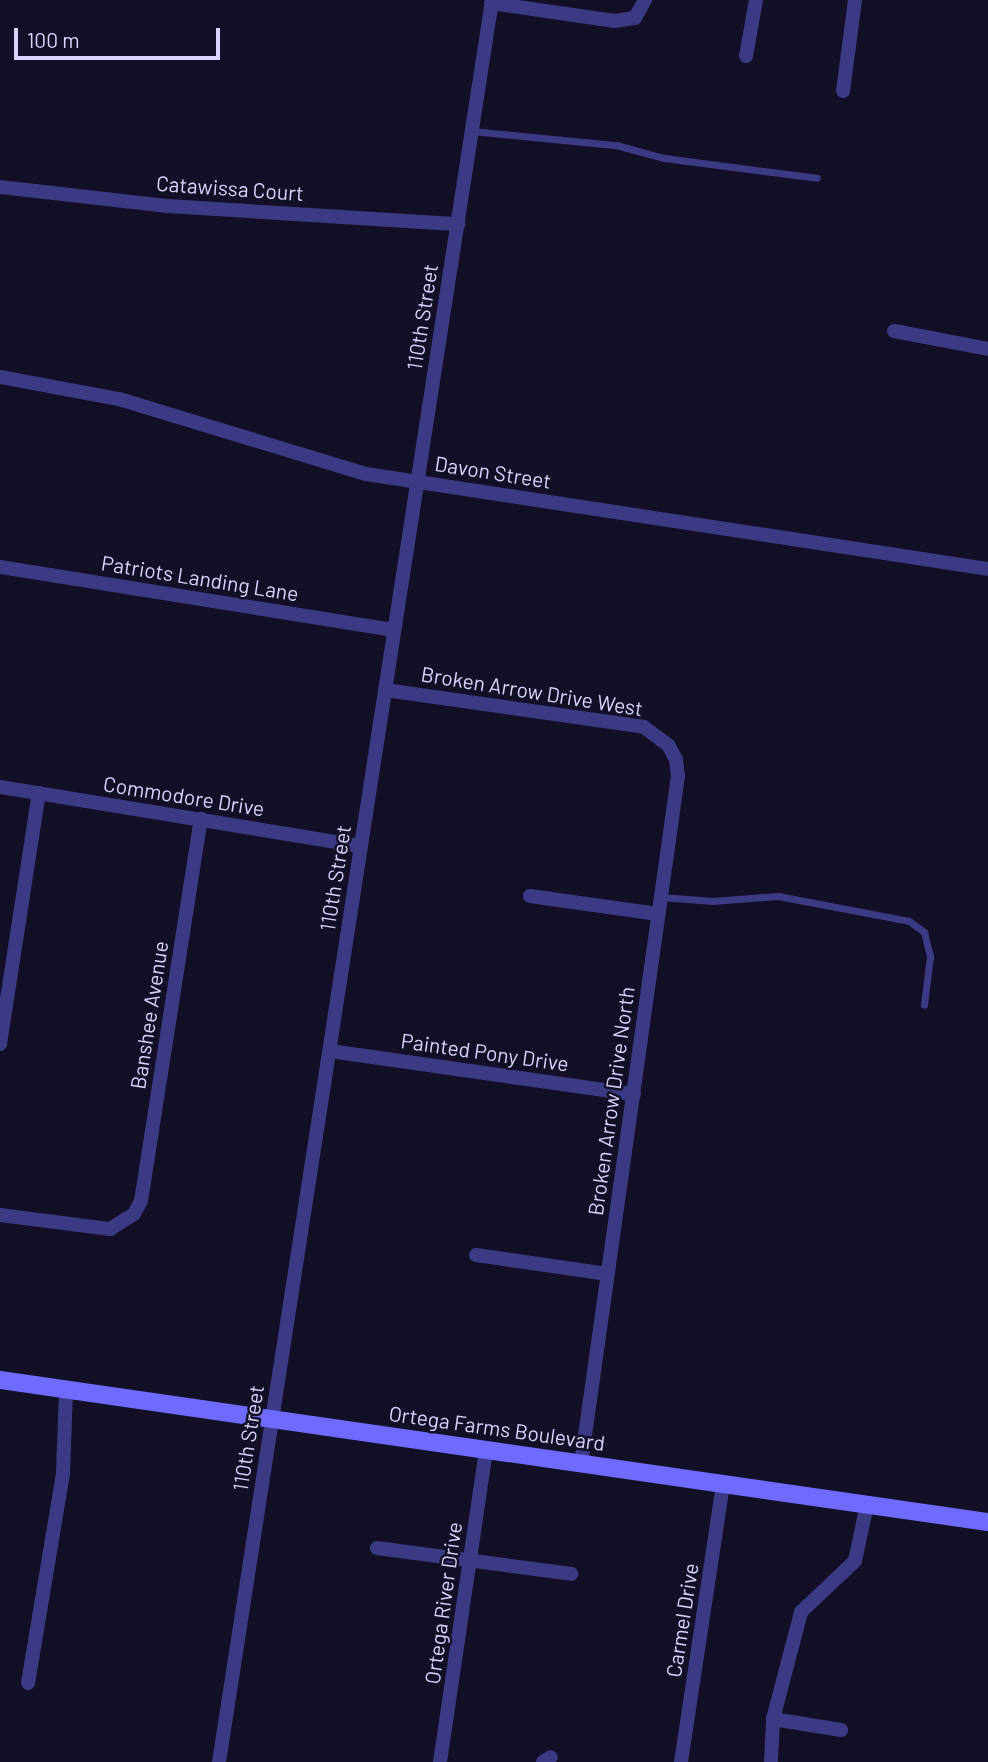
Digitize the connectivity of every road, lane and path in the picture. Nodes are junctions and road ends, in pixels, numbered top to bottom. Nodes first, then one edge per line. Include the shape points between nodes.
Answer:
1 (645, 0) edge
2 (756, 0) edge
3 (855, 0) edge
4 (492, 1) edge
5 (746, 56) dead end
6 (843, 91) dead end
7 (472, 131) junction
8 (817, 178) dead end
9 (0, 187) edge
10 (458, 224) junction
11 (894, 331) dead end
12 (988, 349) edge
13 (0, 377) edge
14 (416, 482) junction
15 (0, 567) edge
16 (988, 569) edge
17 (394, 630) junction
18 (384, 690) junction
19 (669, 746) joint
20 (0, 787) edge
21 (39, 793) junction
22 (201, 819) junction
23 (361, 846) junction
24 (530, 896) dead end
25 (661, 897) junction
26 (658, 914) junction
27 (923, 1005) dead end
28 (0, 1044) edge
29 (330, 1051) junction
30 (634, 1094) junction
31 (0, 1215) edge
32 (475, 1255) dead end
33 (608, 1274) junction
34 (0, 1380) edge
35 (65, 1390) junction
36 (272, 1419) junction
37 (486, 1450) junction
38 (581, 1464) junction
39 (723, 1484) junction
40 (867, 1504) junction
41 (988, 1522) edge
42 (377, 1548) dead end
43 (470, 1562) junction
44 (571, 1574) dead end
45 (28, 1683) dead end
46 (772, 1719) junction
47 (841, 1730) dead end
48 (219, 1762) edge
49 (440, 1762) edge
50 (681, 1762) edge
51 (771, 1762) edge

1 - 4 street via 635,18 615,21
2 - 5 street
3 - 6 street
4 - 7 street, 110th Street
7 - 8 lane via 616,145 664,158
7 - 10 street, 110th Street
9 - 10 street, Catawissa Court via 168,206
10 - 14 street, 110th Street
11 - 12 street
13 - 14 street, Davon Street via 119,399 347,470
14 - 16 street, Davon Street
14 - 17 street, 110th Street
15 - 17 street, Patriots Landing Lane
17 - 18 street, 110th Street
18 - 19 street, Broken Arrow Drive West via 632,724
18 - 23 street, 110th Street
19 - 25 street, Broken Arrow Drive North via 678,776
20 - 21 street, Commodore Drive
21 - 22 street, Commodore Drive
21 - 28 street
22 - 23 street, Commodore Drive
22 - 31 street, Banshee Avenue via 141,1200 134,1214 123,1224 97,1229
23 - 29 street, 110th Street
24 - 26 street
25 - 26 street, Broken Arrow Drive North
25 - 27 lane via 713,901 778,896 909,921 924,932 930,956
26 - 30 street, Broken Arrow Drive North
29 - 30 street, Painted Pony Drive
29 - 36 street, 110th Street
30 - 33 street, Broken Arrow Drive North
32 - 33 street
33 - 38 street, Broken Arrow Drive North
34 - 35 street, Ortega Farms Boulevard
35 - 36 street, Ortega Farms Boulevard
35 - 45 street via 63,1473
36 - 37 street, Ortega Farms Boulevard
36 - 48 street, 110th Street
37 - 38 street, Ortega Farms Boulevard
37 - 43 street, Ortega River Drive
38 - 39 street, Ortega Farms Boulevard
39 - 40 street, Ortega Farms Boulevard
39 - 50 street, Carmel Drive
40 - 41 street, Ortega Farms Boulevard
40 - 46 street via 855,1561 801,1612
42 - 43 street
43 - 44 street
43 - 49 street, Ortega River Drive
46 - 47 street
46 - 51 street

